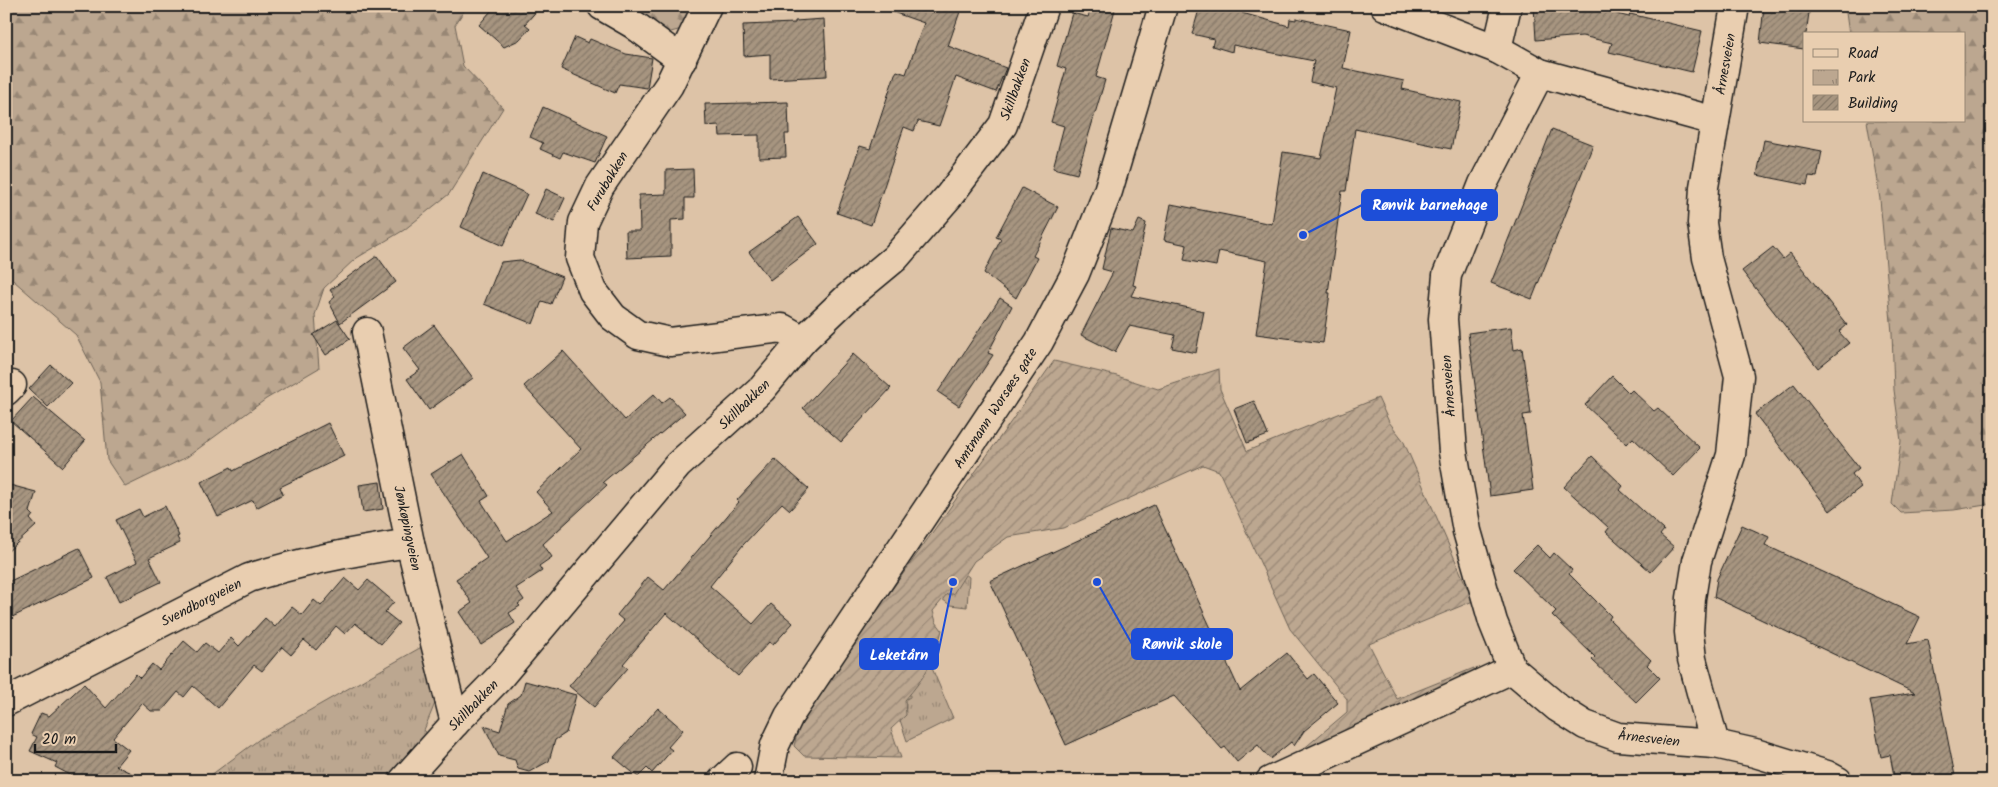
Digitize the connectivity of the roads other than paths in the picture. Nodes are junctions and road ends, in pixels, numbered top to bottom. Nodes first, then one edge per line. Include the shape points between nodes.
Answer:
1 (602, 6) edge
2 (707, 6) edge
3 (1044, 6) edge
4 (1163, 6) edge
5 (1385, 6) edge
6 (1507, 6) edge
7 (1735, 6) edge
8 (1497, 49) junction
9 (682, 60) junction
10 (1540, 72) junction
11 (1715, 121) junction
12 (367, 332) dead end
13 (804, 340) junction
14 (410, 542) junction
15 (1512, 669) junction
16 (6, 702) edge
17 (455, 723) junction
18 (1715, 744) junction
19 (403, 781) edge
20 (768, 781) edge
21 (1270, 781) edge
22 (1838, 781) edge

1 - 9 street
2 - 9 street, Furubakken
3 - 13 street, Skillbakken via 1003,125 949,196 895,258
4 - 20 street, Amtmann Worsøes gate via 1108,191 1075,274 1039,342 789,716 775,745
5 - 8 street
6 - 8 street
7 - 11 street, Årnesveien
8 - 10 street
9 - 13 street, Furubakken via 669,85 600,186 582,222 580,258 593,292 613,317 638,335 670,342 782,328
10 - 11 street
10 - 15 street, Årnesveien via 1483,184 1447,275 1443,319 1453,452 1467,531 1493,622
11 - 18 street, Årnesveien via 1704,187 1702,223 1709,267 1739,376 1730,455 1697,561 1689,632 1694,668
12 - 14 street, Jønkøpingveien
13 - 17 street, Skillbakken via 762,389 678,465 498,680
14 - 16 street, Svendborgveien via 291,564 249,578
14 - 17 street, Jønkøpingveien
15 - 18 street, Årnesveien via 1558,708 1585,725 1618,737
15 - 21 street
17 - 19 street, Skillbakken
18 - 22 street, Årnesveien via 1754,753

